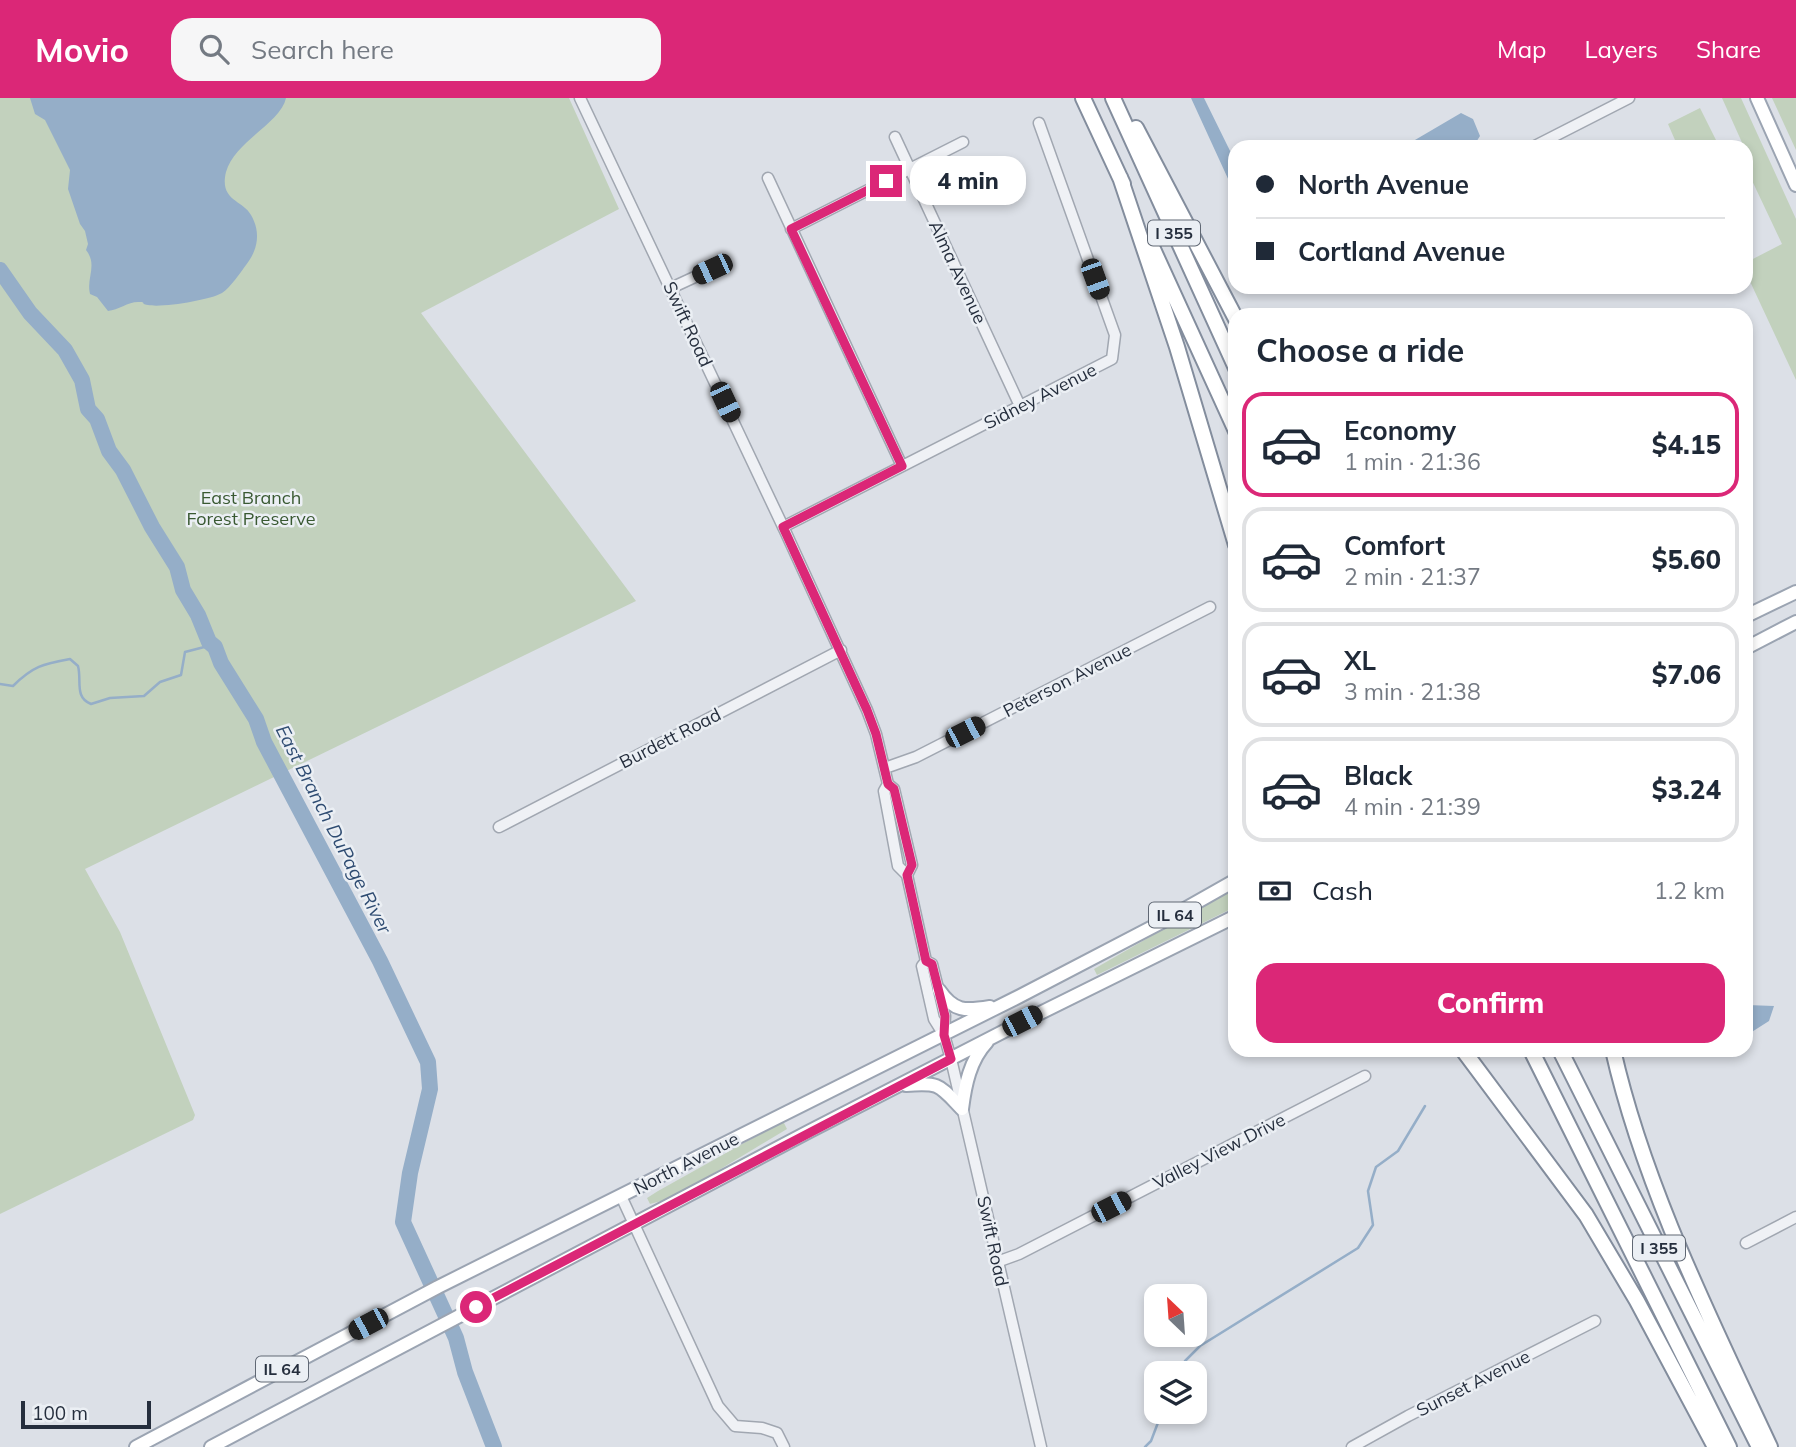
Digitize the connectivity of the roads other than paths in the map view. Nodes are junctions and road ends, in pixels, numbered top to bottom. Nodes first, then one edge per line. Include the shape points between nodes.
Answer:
1 (580, 98) edge
2 (1083, 98) edge
3 (1113, 98) edge
4 (1120, 98) edge
5 (1629, 98) edge
6 (1757, 98) edge
7 (1039, 123) dead end
8 (895, 137) dead end
9 (1547, 140) edge
10 (963, 142) dead end
11 (910, 169) junction
12 (1120, 177) junction
13 (768, 178) dead end
14 (1796, 185) edge
15 (791, 229) junction
16 (712, 269) dead end
17 (671, 288) junction
18 (1230, 308) edge
19 (1228, 350) edge
20 (1020, 406) junction
21 (1228, 413) edge
22 (902, 466) junction
23 (1228, 518) edge
24 (783, 527) junction
25 (1796, 592) edge
26 (1210, 607) dead end
27 (1753, 614) edge
28 (1796, 622) edge
29 (1753, 644) edge
30 (841, 650) junction
31 (885, 768) junction
32 (499, 827) dead end
33 (1228, 885) edge
34 (1228, 920) edge
35 (926, 961) junction
36 (939, 990) junction
37 (1020, 996) junction
38 (944, 1035) junction
39 (993, 1037) junction
40 (1468, 1057) edge
41 (1534, 1057) edge
42 (1564, 1057) edge
43 (1616, 1057) edge
44 (951, 1059) junction
45 (1365, 1076) dead end
46 (898, 1086) junction
47 (962, 1109) junction
48 (621, 1196) junction
49 (1796, 1217) edge
50 (636, 1223) junction
51 (1746, 1243) dead end
52 (997, 1262) junction
53 (1595, 1321) dead end
54 (1366, 1443) edge
55 (136, 1447) edge
56 (211, 1447) edge
57 (784, 1447) edge
58 (1041, 1447) edge
59 (1352, 1447) edge
60 (1715, 1447) edge
61 (1729, 1447) edge
62 (1759, 1447) edge
63 (1770, 1447) edge

1 - 17 street, Swift Road
2 - 12 highway, I 355
3 - 19 highway, I 355
4 - 18 highway
5 - 9 street
6 - 14 main road
7 - 20 street, Sidney Avenue via 1115,345 1112,359
8 - 11 street, Alma Avenue
10 - 11 street
11 - 15 street
11 - 20 street, Alma Avenue
12 - 21 highway, I 355
12 - 23 highway
13 - 15 street
15 - 22 street
16 - 17 street
17 - 24 street, Swift Road
20 - 22 street, Sidney Avenue
22 - 24 street, Sidney Avenue
24 - 30 street, Swift Road
25 - 27 main road
26 - 31 street, Peterson Avenue via 916,757
28 - 29 main road
30 - 31 street, Swift Road via 872,722
30 - 32 street, Burdett Road
31 - 35 street, Swift Road via 912,865 907,875
33 - 37 main road, North Avenue / IL 64
34 - 39 main road, North Avenue / IL 64
35 - 36 street, Swift Road via 932,964
35 - 38 street, Swift Road via 922,966 934,1019
36 - 37 main road via 962,1010 990,1007
36 - 38 street, Swift Road
37 - 38 main road, North Avenue / IL 64
38 - 44 street, Swift Road
38 - 48 main road, North Avenue / IL 64
39 - 44 main road, North Avenue / IL 64
39 - 47 main road via 974,1060
40 - 60 highway via 1586,1215
41 - 61 highway, I 355
42 - 62 highway, I 355
43 - 63 highway via 1664,1210
44 - 46 main road, North Avenue / IL 64
44 - 47 street, Swift Road
45 - 52 street, Valley View Drive
46 - 47 main road via 937,1085
46 - 50 main road, North Avenue / IL 64
47 - 52 street, Swift Road
48 - 50 street
48 - 55 main road, North Avenue / IL 64 via 433,1289
49 - 51 street
50 - 56 main road, North Avenue / IL 64
50 - 57 street via 718,1406 735,1426 777,1433
52 - 58 street, Swift Road
53 - 54 street, Sunset Avenue
54 - 59 street, Sunset Avenue

